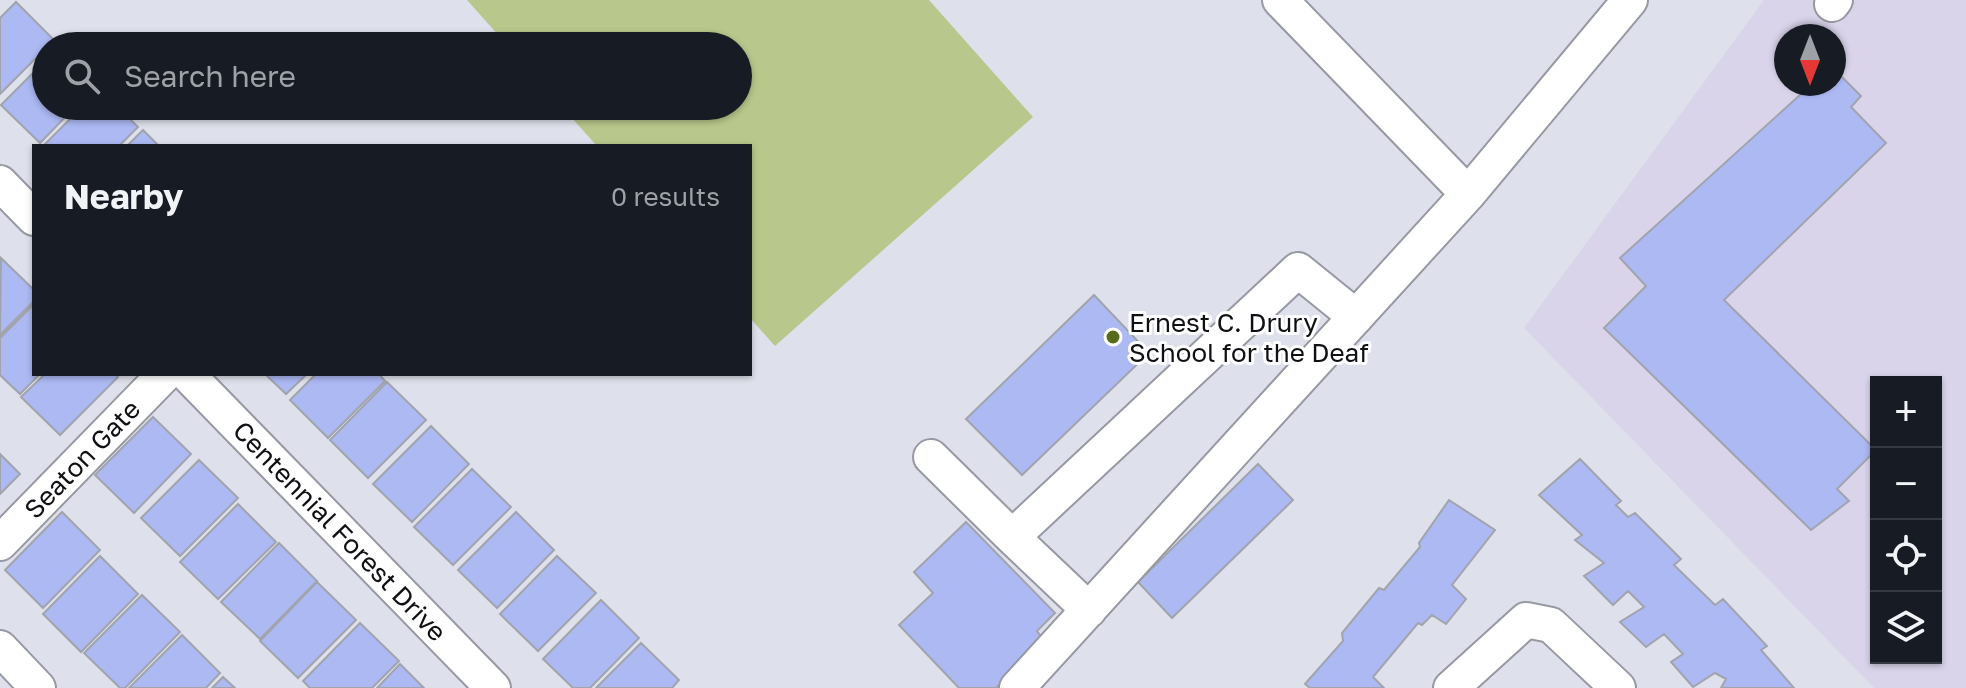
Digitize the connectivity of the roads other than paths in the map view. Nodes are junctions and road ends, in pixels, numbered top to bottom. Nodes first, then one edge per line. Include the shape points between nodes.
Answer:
1 (1280, 0) edge
2 (1630, 0) edge
3 (0, 183) edge
4 (1468, 194) junction
5 (32, 216) edge
6 (1356, 317) junction
7 (163, 376) edge
8 (189, 376) edge
9 (931, 457) dead end
10 (1012, 537) junction
11 (0, 543) edge
12 (1089, 610) junction
13 (0, 648) edge
14 (38, 688) edge
15 (493, 688) edge
16 (1017, 688) edge
17 (1451, 688) edge
18 (1618, 688) edge

1 - 4 street
2 - 4 street
3 - 5 street
4 - 6 street
6 - 10 street via 1298,270
6 - 12 street
7 - 11 street, Seaton Gate
8 - 15 street, Centennial Forest Drive
9 - 10 street
10 - 12 street
12 - 16 street
13 - 14 street
17 - 18 street via 1526,620 1551,625

